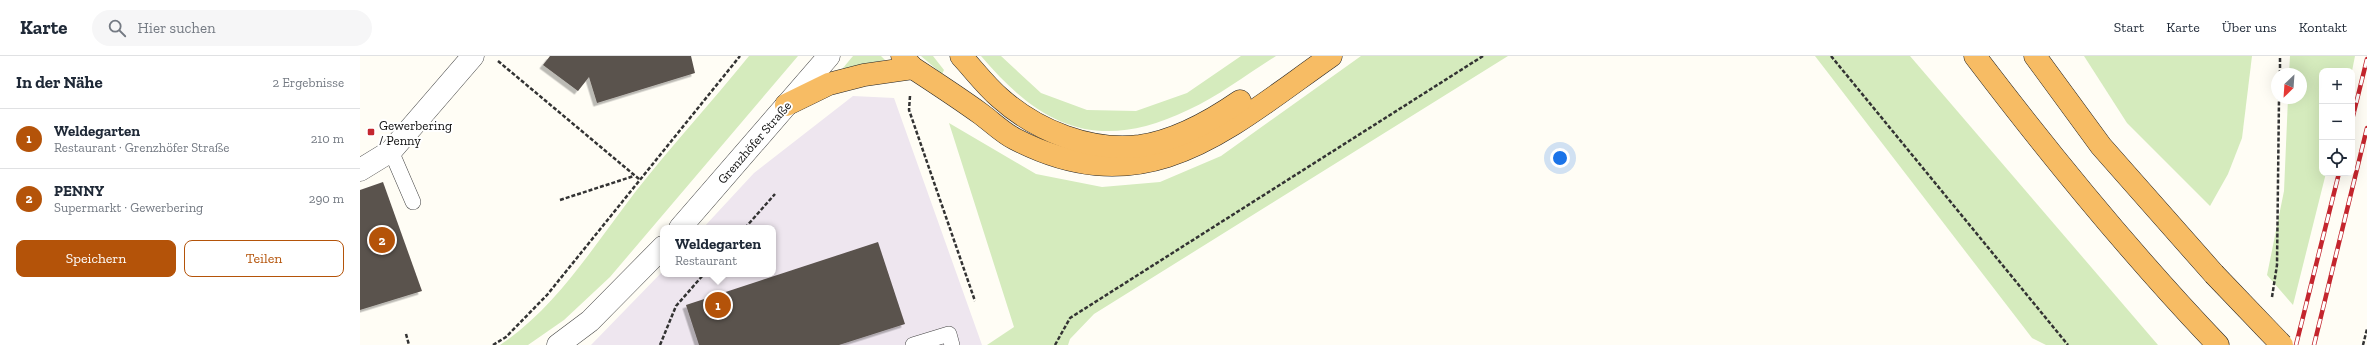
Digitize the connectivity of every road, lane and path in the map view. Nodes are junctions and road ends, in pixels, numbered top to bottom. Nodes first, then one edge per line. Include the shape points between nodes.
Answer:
1 (472, 56) edge
2 (491, 56) edge
3 (740, 56) edge
4 (829, 56) edge
5 (961, 56) edge
6 (1307, 56) edge
7 (1331, 56) edge
8 (1483, 56) edge
9 (1831, 56) edge
10 (1975, 56) edge
11 (2280, 56) edge
12 (2041, 61) edge
13 (908, 62) edge
14 (2280, 68) edge
15 (2279, 104) edge
16 (786, 105) junction
17 (391, 150) junction
18 (360, 170) edge
19 (635, 176) junction
20 (639, 179) junction
21 (775, 194) dead end
22 (560, 200) dead end
23 (414, 202) dead end
24 (683, 225) edge
25 (748, 225) edge
26 (660, 250) edge
27 (701, 277) edge
28 (975, 301) dead end
29 (2271, 301) dead end
30 (2367, 330) edge
31 (406, 334) dead end
32 (409, 345) edge
33 (493, 345) edge
34 (558, 345) edge
35 (660, 345) edge
36 (913, 345) edge
37 (952, 345) edge
38 (1055, 345) edge
39 (2068, 345) edge
40 (2218, 345) edge
41 (2282, 345) edge
42 (2363, 345) edge

1 - 17 street
2 - 19 path
3 - 20 path
4 - 16 street, Grenzhöfer Straße
5 - 6 highway via 1000,98 1023,116 1047,129 1074,140 1104,146 1133,146 1178,135 1220,114
7 - 13 highway via 1186,151 1159,160 1130,165 1096,165 1053,157 1013,138
8 - 38 path via 1070,318
9 - 39 path
10 - 40 highway via 2090,200
11 - 14 path
12 - 41 highway, bridge via 2101,146 2214,274
13 - 16 highway via 829,84
13 - 28 path via 909,110
15 - 29 path via 2277,265
16 - 24 street, Grenzhöfer Straße
17 - 18 street
17 - 23 lane
19 - 20 path
19 - 22 path
20 - 33 path via 547,295 506,337
21 - 25 path
26 - 34 street via 590,321
27 - 35 path via 676,306
30 - 42 path
31 - 32 path
36 - 37 lane via 949,334

